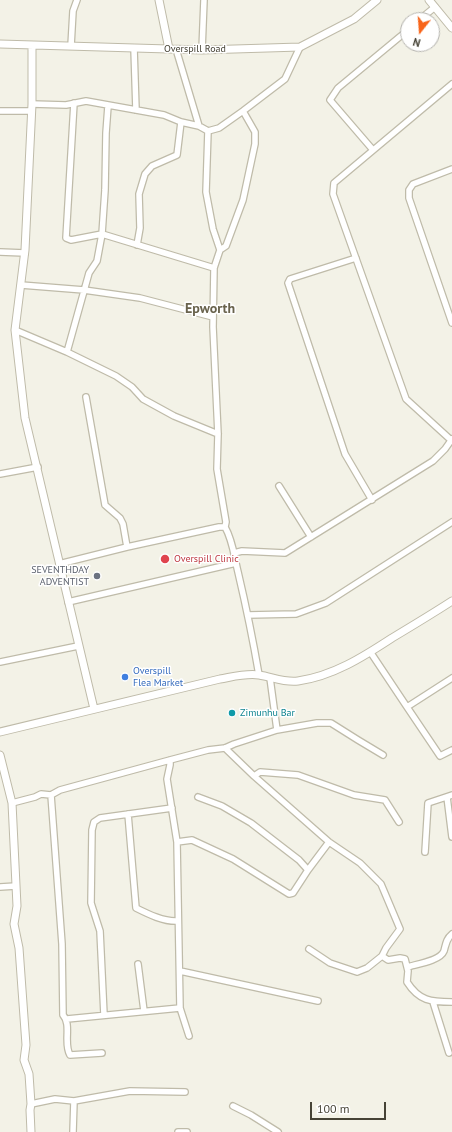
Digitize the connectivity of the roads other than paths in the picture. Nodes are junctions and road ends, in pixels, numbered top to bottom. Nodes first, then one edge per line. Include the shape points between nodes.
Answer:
1 (77, 0) edge
2 (159, 0) edge
3 (204, 0) edge
4 (377, 0) edge
5 (429, 0) edge
6 (434, 7) junction
7 (428, 12) edge
8 (452, 28) edge
9 (400, 37) edge
10 (0, 44) edge
11 (32, 45) junction
12 (71, 46) junction
13 (300, 47) junction
14 (134, 48) junction
15 (172, 49) junction
16 (202, 50) junction
17 (452, 84) edge
18 (74, 103) junction
19 (108, 106) junction
20 (32, 108) junction
21 (136, 110) junction
22 (0, 111) edge
23 (243, 111) junction
24 (181, 122) junction
25 (199, 126) junction
26 (208, 131) junction
27 (374, 150) junction
28 (452, 169) edge
29 (102, 234) junction
30 (137, 245) junction
31 (220, 250) junction
32 (0, 252) edge
33 (25, 253) junction
34 (356, 258) junction
35 (214, 268) junction
36 (21, 285) junction
37 (84, 290) junction
38 (213, 317) junction
39 (452, 323) edge
40 (15, 330) junction
41 (67, 352) junction
42 (86, 397) dead end
43 (218, 434) junction
44 (452, 440) edge
45 (38, 467) junction
46 (0, 474) edge
47 (279, 486) dead end
48 (372, 500) junction
49 (452, 522) edge
50 (225, 527) junction
51 (310, 536) junction
52 (127, 547) junction
53 (234, 553) junction
54 (59, 564) junction
55 (236, 564) junction
56 (452, 601) edge
57 (68, 602) junction
58 (248, 615) junction
59 (78, 646) junction
60 (371, 653) junction
61 (0, 662) edge
62 (259, 675) junction
63 (270, 678) junction
64 (452, 678) edge
65 (407, 707) junction
66 (94, 709) junction
67 (277, 730) junction
68 (0, 732) edge
69 (225, 748) junction
70 (452, 750) edge
71 (0, 755) edge
72 (383, 755) dead end
73 (170, 760) junction
74 (3, 776) edge
75 (254, 776) junction
76 (51, 795) junction
77 (449, 796) edge
78 (198, 797) dead end
79 (12, 802) junction
80 (172, 808) junction
81 (128, 814) junction
82 (399, 822) dead end
83 (452, 837) edge
84 (177, 842) junction
85 (329, 842) junction
86 (425, 852) dead end
87 (308, 870) junction
88 (16, 886) junction
89 (0, 887) edge
90 (178, 921) junction
91 (452, 934) edge
92 (309, 949) dead end
93 (382, 956) junction
94 (138, 964) dead end
95 (407, 967) junction
96 (180, 971) junction
97 (318, 1001) dead end
98 (433, 1002) junction
99 (452, 1002) edge
100 (180, 1008) junction
101 (144, 1011) junction
102 (104, 1015) junction
103 (67, 1019) junction
104 (189, 1036) dead end
105 (449, 1053) dead end
106 (102, 1054) dead end
107 (185, 1092) dead end
108 (74, 1101) junction
109 (31, 1104) junction
110 (233, 1106) dead end
111 (32, 1132) edge
112 (73, 1132) edge
113 (178, 1132) edge
114 (187, 1132) edge
115 (278, 1132) edge

1 - 12 street via 73,11
2 - 15 street
3 - 16 street
4 - 13 street, Overspill Road via 354,19
5 - 6 street
6 - 7 street
6 - 8 street
9 - 27 street via 338,88 330,100
10 - 11 street, Overspill Road
11 - 12 street, Overspill Road
11 - 20 street
12 - 14 street, Overspill Road
13 - 16 street, Overspill Road
13 - 23 street via 285,79
14 - 15 street, Overspill Road
14 - 21 street
15 - 16 street, Overspill Road
15 - 25 street
17 - 27 street
18 - 19 street via 86,101
18 - 20 street
18 - 29 street via 66,238 71,240
19 - 21 street
19 - 29 street
20 - 22 street
20 - 33 street
21 - 24 street via 164,115
23 - 26 street via 219,128
23 - 31 street via 255,132 255,144 243,200 226,246
24 - 25 street
24 - 30 street via 177,155 152,166 145,174 139,194 140,228
25 - 26 street
26 - 31 street via 206,192
27 - 34 street via 334,184 333,194
28 - 39 street via 413,184 409,190 409,198
29 - 30 street
29 - 37 street via 97,261 88,273
30 - 35 street
31 - 35 street
32 - 33 street
33 - 36 street
34 - 44 street via 406,399
34 - 48 street via 290,279 288,283 345,454
35 - 38 street
36 - 37 street
36 - 40 street
37 - 38 street via 140,298
37 - 41 street
38 - 43 street
40 - 41 street
40 - 45 street via 25,418
41 - 43 street via 116,376 132,386 143,399 174,416
42 - 52 street via 105,505 120,518
43 - 50 street via 217,469
44 - 48 street via 433,461
45 - 46 street
45 - 54 street
47 - 51 street
48 - 51 street
49 - 58 street via 326,602 296,614
50 - 52 street
50 - 53 street
51 - 53 street via 285,553
52 - 54 street
53 - 55 street
54 - 57 street
55 - 57 street
55 - 58 street
56 - 60 street
57 - 59 street
58 - 62 street
59 - 61 street
59 - 66 street
60 - 63 street via 336,670 303,680
60 - 65 street
62 - 63 street
62 - 66 street via 220,679
63 - 67 street
64 - 65 street
65 - 70 street via 440,756
66 - 68 street
67 - 69 street
67 - 72 street via 331,723
69 - 73 street
69 - 75 street
71 - 74 street
73 - 76 street via 67,788
73 - 80 street via 167,779
74 - 79 street
75 - 82 street via 260,772 298,775 354,795 385,800
75 - 85 street
76 - 79 street via 41,794
76 - 103 street via 62,944 63,1015
77 - 83 street
77 - 86 street via 428,803
78 - 87 street via 222,806 251,824 299,860
79 - 88 street
80 - 81 street
80 - 84 street
81 - 90 street via 136,908
81 - 102 street via 100,818 94,822 92,830 91,903 100,930
84 - 87 street via 192,840 234,859 289,894 293,893
84 - 90 street
85 - 87 street
85 - 93 street via 360,863 381,884 400,929
88 - 89 street
88 - 109 street via 17,906 14,924 19,948 26,1045 24,1060 29,1074
90 - 96 street
91 - 95 street via 437,958
92 - 93 street via 330,962 357,972 367,968
93 - 95 street via 388,960 405,960
94 - 101 street
95 - 98 street via 407,982 413,991
96 - 97 street
96 - 100 street
98 - 99 street
98 - 105 street
100 - 101 street
100 - 104 street
101 - 102 street
102 - 103 street
103 - 106 street via 67,1051 70,1055
107 - 108 street via 130,1091
108 - 109 street via 55,1099
108 - 112 street
109 - 111 street
110 - 115 street
113 - 114 street

